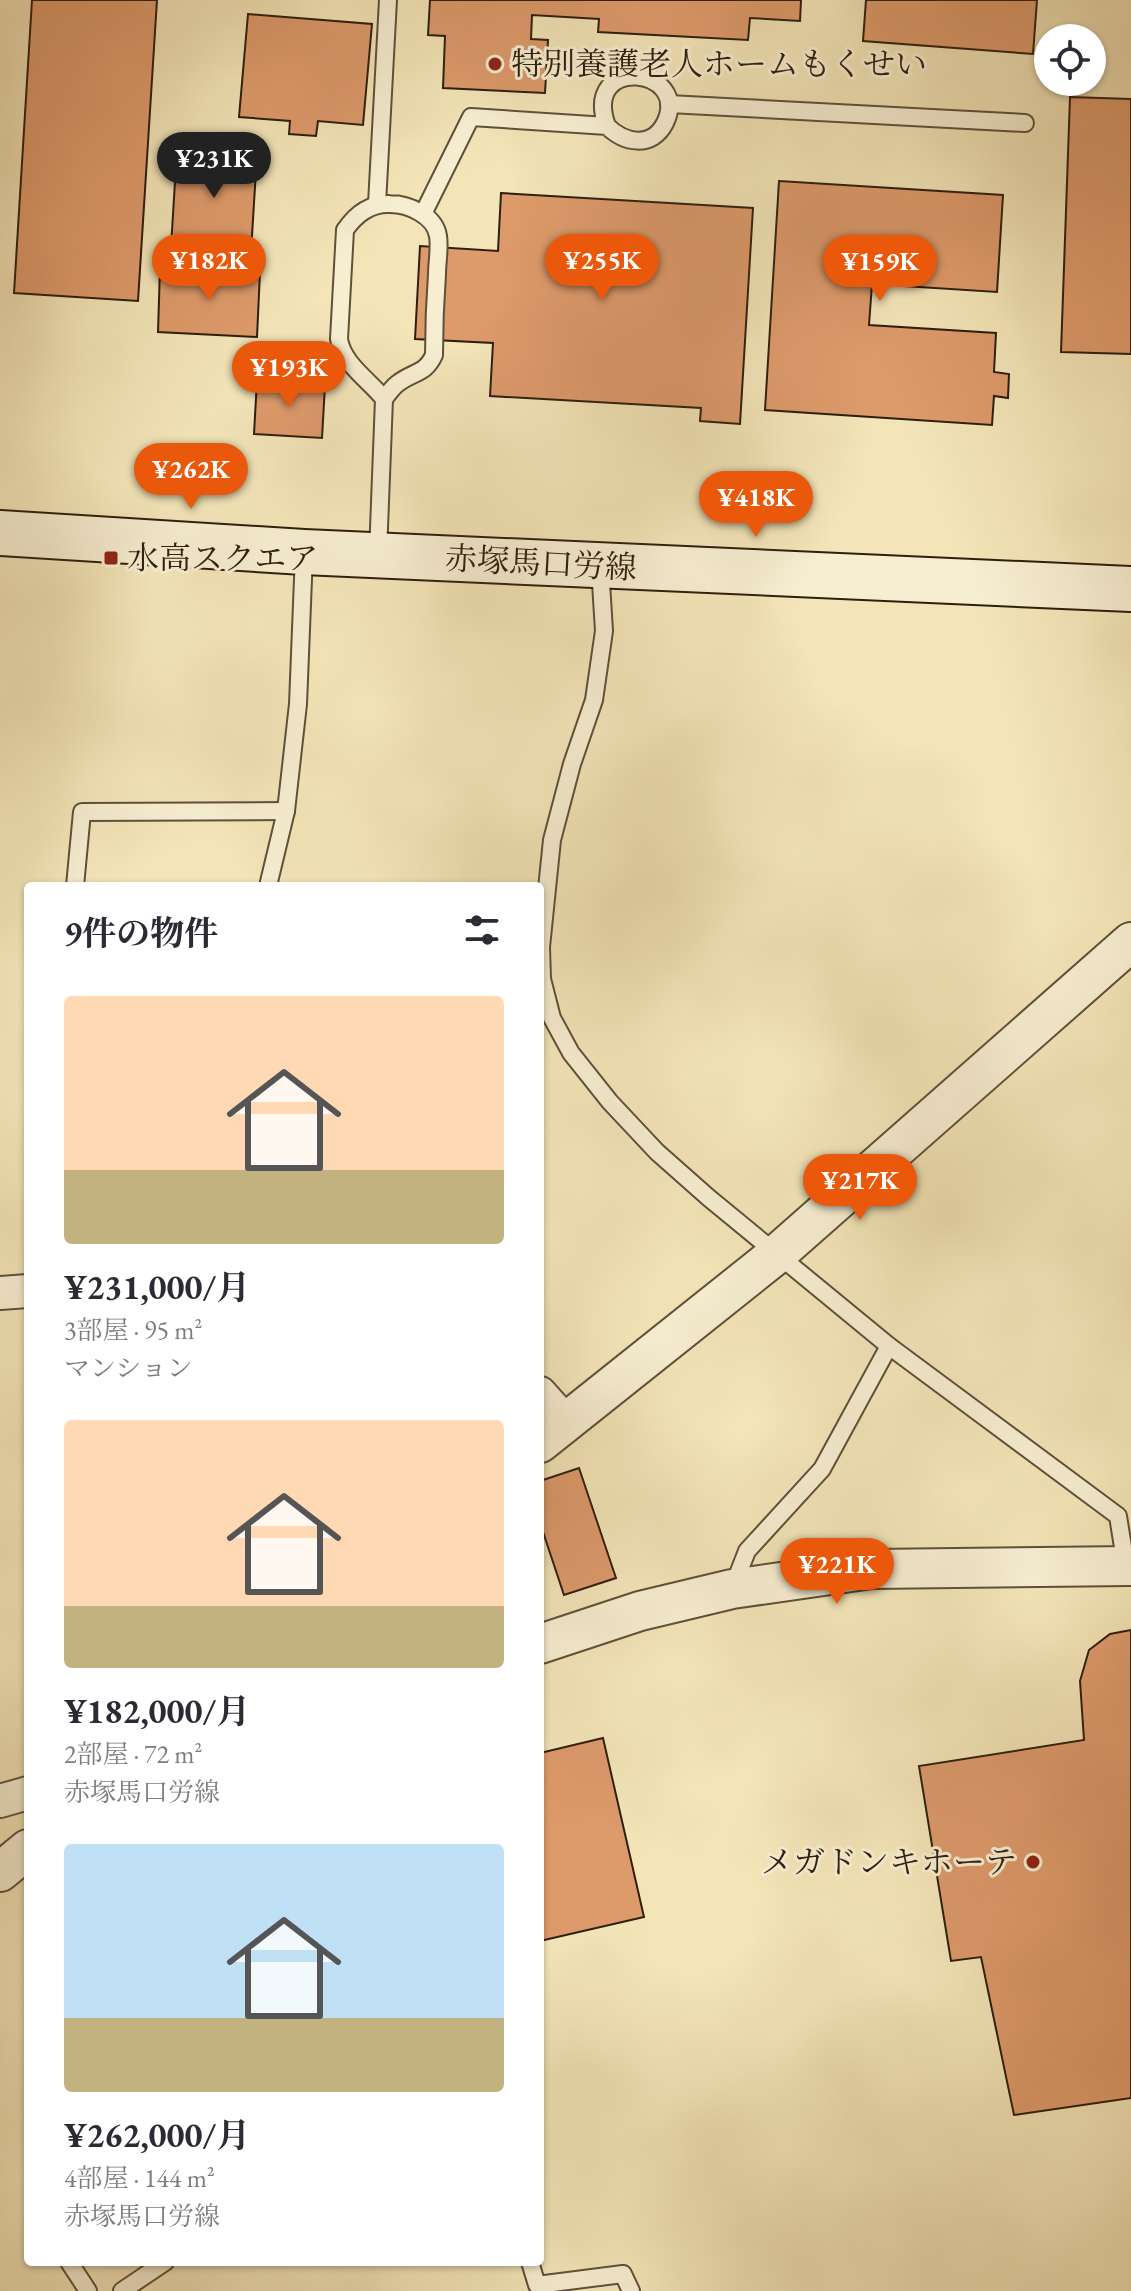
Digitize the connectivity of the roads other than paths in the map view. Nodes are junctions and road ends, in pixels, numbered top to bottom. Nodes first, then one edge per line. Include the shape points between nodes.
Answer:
1 (388, 0) edge
2 (669, 104) junction
3 (1025, 123) dead end
4 (607, 126) junction
5 (377, 204) junction
6 (423, 214) junction
7 (384, 399) junction
8 (0, 533) edge
9 (304, 552) junction
10 (378, 555) junction
11 (600, 566) junction
12 (1131, 589) edge
13 (286, 811) junction
14 (75, 882) edge
15 (269, 882) edge
16 (544, 918) edge
17 (1131, 942) edge
18 (544, 987) edge
19 (777, 1254) junction
20 (24, 1291) edge
21 (0, 1293) edge
22 (889, 1346) junction
23 (544, 1405) edge
24 (553, 1433) edge
25 (1129, 1566) edge
26 (732, 1589) junction
27 (544, 1643) edge
28 (24, 1794) edge
29 (0, 1801) edge
30 (24, 1852) edge
31 (0, 1872) edge
32 (72, 2266) edge
33 (159, 2266) edge
34 (531, 2266) edge
35 (88, 2291) edge
36 (122, 2291) edge
37 (631, 2291) edge

1 - 5 lane
2 - 3 lane
2 - 4 lane via 662,128 650,138 619,137
2 - 4 lane via 659,84 628,75 604,95
4 - 6 lane via 471,117
5 - 6 lane via 402,205
5 - 7 lane via 354,217 345,230 339,339 347,360
6 - 7 lane via 438,234 434,355 422,372 396,385
7 - 10 lane
8 - 9 main road, 赤塚馬口労線
9 - 10 main road, 赤塚馬口労線
9 - 13 lane via 298,704
10 - 11 main road, 赤塚馬口労線
11 - 12 main road, 赤塚馬口労線
11 - 16 lane via 604,631 594,700 552,840
13 - 14 lane via 82,812
13 - 15 lane
17 - 19 street
18 - 19 lane via 552,1018 571,1053 610,1102 657,1152
19 - 22 lane
19 - 24 street
20 - 21 street
22 - 25 lane via 1118,1516
22 - 26 lane via 822,1469 747,1551
23 - 24 street
25 - 26 street via 872,1569
26 - 27 street via 640,1611
28 - 29 street
30 - 31 street
32 - 35 lane
33 - 36 lane
34 - 37 lane via 537,2285 623,2274

